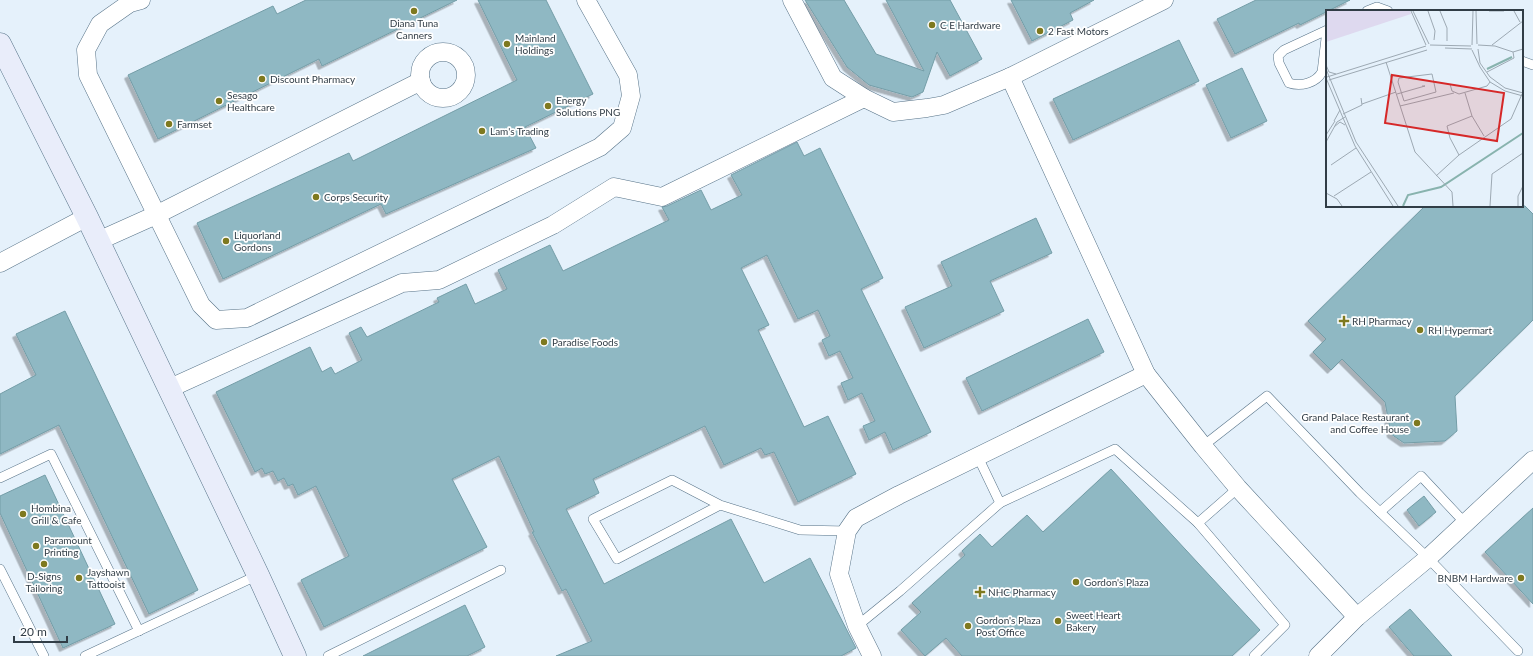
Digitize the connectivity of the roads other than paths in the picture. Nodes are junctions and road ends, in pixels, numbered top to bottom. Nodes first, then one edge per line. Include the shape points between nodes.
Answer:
1 (141, 0) edge
2 (586, 0) edge
3 (792, 0) edge
4 (1164, 0) edge
5 (1369, 10) edge
6 (1386, 10) edge
7 (1326, 30) edge
8 (1326, 38) edge
9 (0, 44) edge
10 (1523, 61) edge
11 (1533, 65) edge
12 (1010, 77) junction
13 (421, 81) dead end
14 (864, 98) junction
15 (156, 215) junction
16 (87, 217) junction
17 (98, 241) junction
18 (0, 263) edge
19 (1146, 374) junction
20 (168, 389) junction
21 (1203, 446) junction
22 (978, 458) junction
23 (1533, 460) edge
24 (0, 478) edge
25 (1238, 488) junction
26 (1000, 503) junction
27 (720, 505) junction
28 (1380, 512) junction
29 (1198, 523) junction
30 (1465, 523) junction
31 (846, 531) junction
32 (1428, 558) junction
33 (0, 569) edge
34 (501, 570) dead end
35 (258, 575) junction
36 (1357, 617) junction
37 (857, 626) junction
38 (139, 631) junction
39 (1518, 651) dead end
40 (44, 656) edge
41 (85, 656) edge
42 (295, 656) edge
43 (328, 656) edge
44 (872, 656) edge
45 (1254, 656) edge
46 (1318, 656) edge

1 - 15 street via 130,3 100,24 86,50 88,75
2 - 15 street via 628,74 631,96 622,128 600,147 247,318 216,320 201,305
3 - 14 street via 833,78
4 - 12 street
5 - 6 lane via 1376,6
7 - 8 lane via 1284,50 1278,56 1289,83 1297,86 1319,78
9 - 16 street
10 - 11 lane
12 - 14 street via 944,105 927,108 893,112
12 - 19 street
13 - 15 street
14 - 20 street via 662,197 614,187 553,225 439,280 402,283
15 - 17 street
16 - 17 street
16 - 18 street
17 - 20 street
19 - 21 street
19 - 22 street
20 - 35 street
21 - 25 street
21 - 28 lane via 1267,396
22 - 26 lane
22 - 31 street via 869,510 856,518
23 - 30 street
24 - 38 lane via 51,454
25 - 29 lane
25 - 36 street
26 - 29 lane via 1115,449
26 - 37 lane
27 - 27 lane via 672,480 593,519 617,559
27 - 31 lane via 800,530
28 - 30 lane via 1421,476
28 - 32 lane
29 - 45 lane via 1285,625
30 - 32 street
31 - 37 street via 839,574
32 - 36 street
32 - 39 lane
33 - 40 lane
34 - 43 lane
35 - 38 lane
35 - 42 street
36 - 46 street
37 - 44 street
38 - 41 lane

